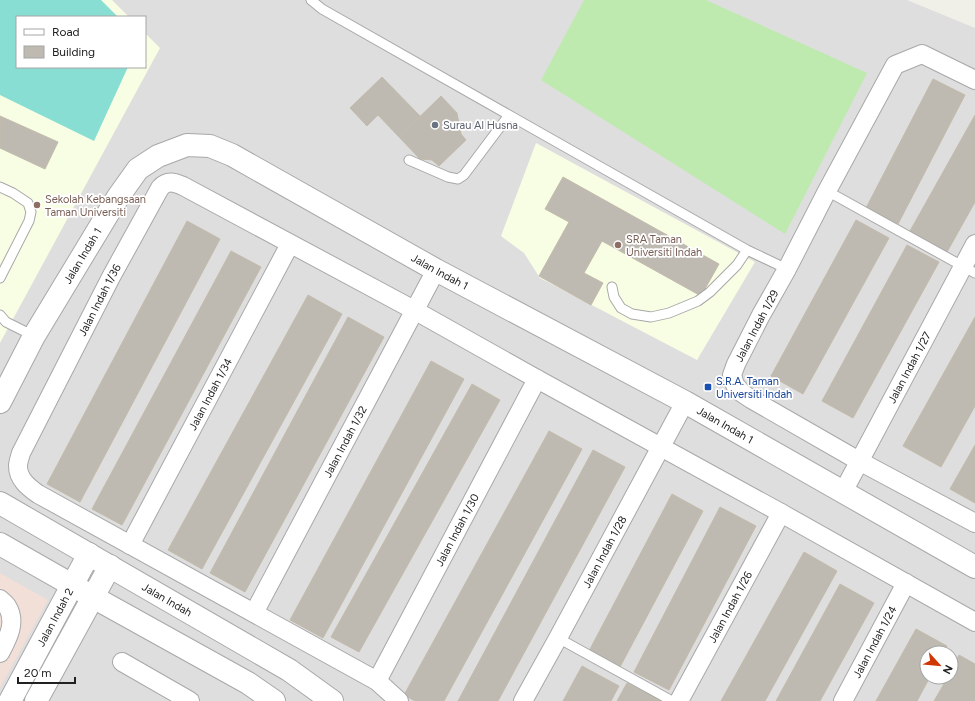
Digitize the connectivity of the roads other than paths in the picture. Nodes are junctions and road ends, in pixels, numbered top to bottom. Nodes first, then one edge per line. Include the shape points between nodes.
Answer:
1 (310, 0) edge
2 (975, 80) edge
3 (509, 115) junction
4 (409, 160) dead end
5 (0, 187) edge
6 (827, 191) junction
7 (290, 244) junction
8 (975, 244) edge
9 (747, 250) junction
10 (787, 269) junction
11 (969, 269) edge
12 (436, 270) junction
13 (0, 278) edge
14 (612, 287) dead end
15 (414, 310) junction
16 (0, 315) edge
17 (34, 336) junction
18 (538, 379) junction
19 (0, 402) edge
20 (685, 402) junction
21 (661, 446) junction
22 (859, 461) junction
23 (843, 492) junction
24 (0, 503) edge
25 (781, 513) junction
26 (975, 523) edge
27 (0, 544) edge
28 (130, 545) junction
29 (89, 554) junction
30 (110, 566) junction
31 (975, 567) edge
32 (906, 583) junction
33 (73, 585) junction
34 (93, 597) junction
35 (0, 599) edge
36 (254, 613) junction
37 (975, 622) edge
38 (558, 638) junction
39 (3, 647) edge
40 (122, 662) dead end
41 (377, 681) junction
42 (10, 701) edge
43 (36, 701) edge
44 (190, 701) edge
45 (274, 701) edge
46 (332, 701) edge
47 (399, 701) edge
48 (523, 701) edge
49 (672, 701) edge
50 (679, 701) edge
51 (843, 701) edge

1 - 3 lane
2 - 6 street, Jalan Indah 1/29 via 922,54 895,66
3 - 4 lane via 464,175 458,179
3 - 9 lane
5 - 13 lane via 28,203 31,212 29,221
6 - 10 street, Jalan Indah 1/29
6 - 11 lane
7 - 15 street, Jalan Indah 1/36
7 - 28 street, Jalan Indah 1/34
7 - 28 street, Jalan Indah 1/36 via 199,194 175,182 168,182 160,188 111,277 21,453 18,466 20,477 28,487
8 - 11 street, Jalan Indah 1/27
9 - 10 lane
9 - 14 lane via 737,265 710,292 698,301 669,313 651,317 632,314 621,308 614,297
10 - 22 street, Jalan Indah 1/29 via 736,364 732,375 735,385 751,399
11 - 22 street, Jalan Indah 1/27
12 - 15 street, Jalan Indah 1/32
12 - 17 street, Jalan Indah 1 via 232,155 210,146 187,145 158,156 138,169 118,197
12 - 20 street, Jalan Indah 1
15 - 18 street, Jalan Indah 1/36
15 - 36 street, Jalan Indah 1/32
16 - 17 lane via 6,322
17 - 19 street, Jalan Indah 1
18 - 21 street, Jalan Indah 1/36
18 - 41 street, Jalan Indah 1/30
20 - 21 street, Jalan Indah 1/28
20 - 23 street, Jalan Indah 1
21 - 25 street, Jalan Indah 1/36
21 - 38 street, Jalan Indah 1/28
22 - 23 street, Jalan Indah 1/27
22 - 26 street, Jalan Indah 1/29
23 - 31 street, Jalan Indah 1
24 - 29 street, Jalan Indah
25 - 32 street, Jalan Indah 1/36
25 - 50 street, Jalan Indah 1/26
27 - 33 street
28 - 36 street
29 - 30 street, Jalan Indah
29 - 33 street, Jalan Indah 2
30 - 34 street, Jalan Indah 2
30 - 46 street, Jalan Indah via 289,670
32 - 37 street, Jalan Indah 1/36
32 - 51 street, Jalan Indah 1/24
33 - 34 street
33 - 42 street, Jalan Indah 2
34 - 43 street, Jalan Indah 2
34 - 45 street via 248,683
35 - 39 street via 7,606 11,616 11,630
36 - 41 street
38 - 48 street, Jalan Indah 1/28
38 - 49 lane
40 - 44 street
41 - 47 street

